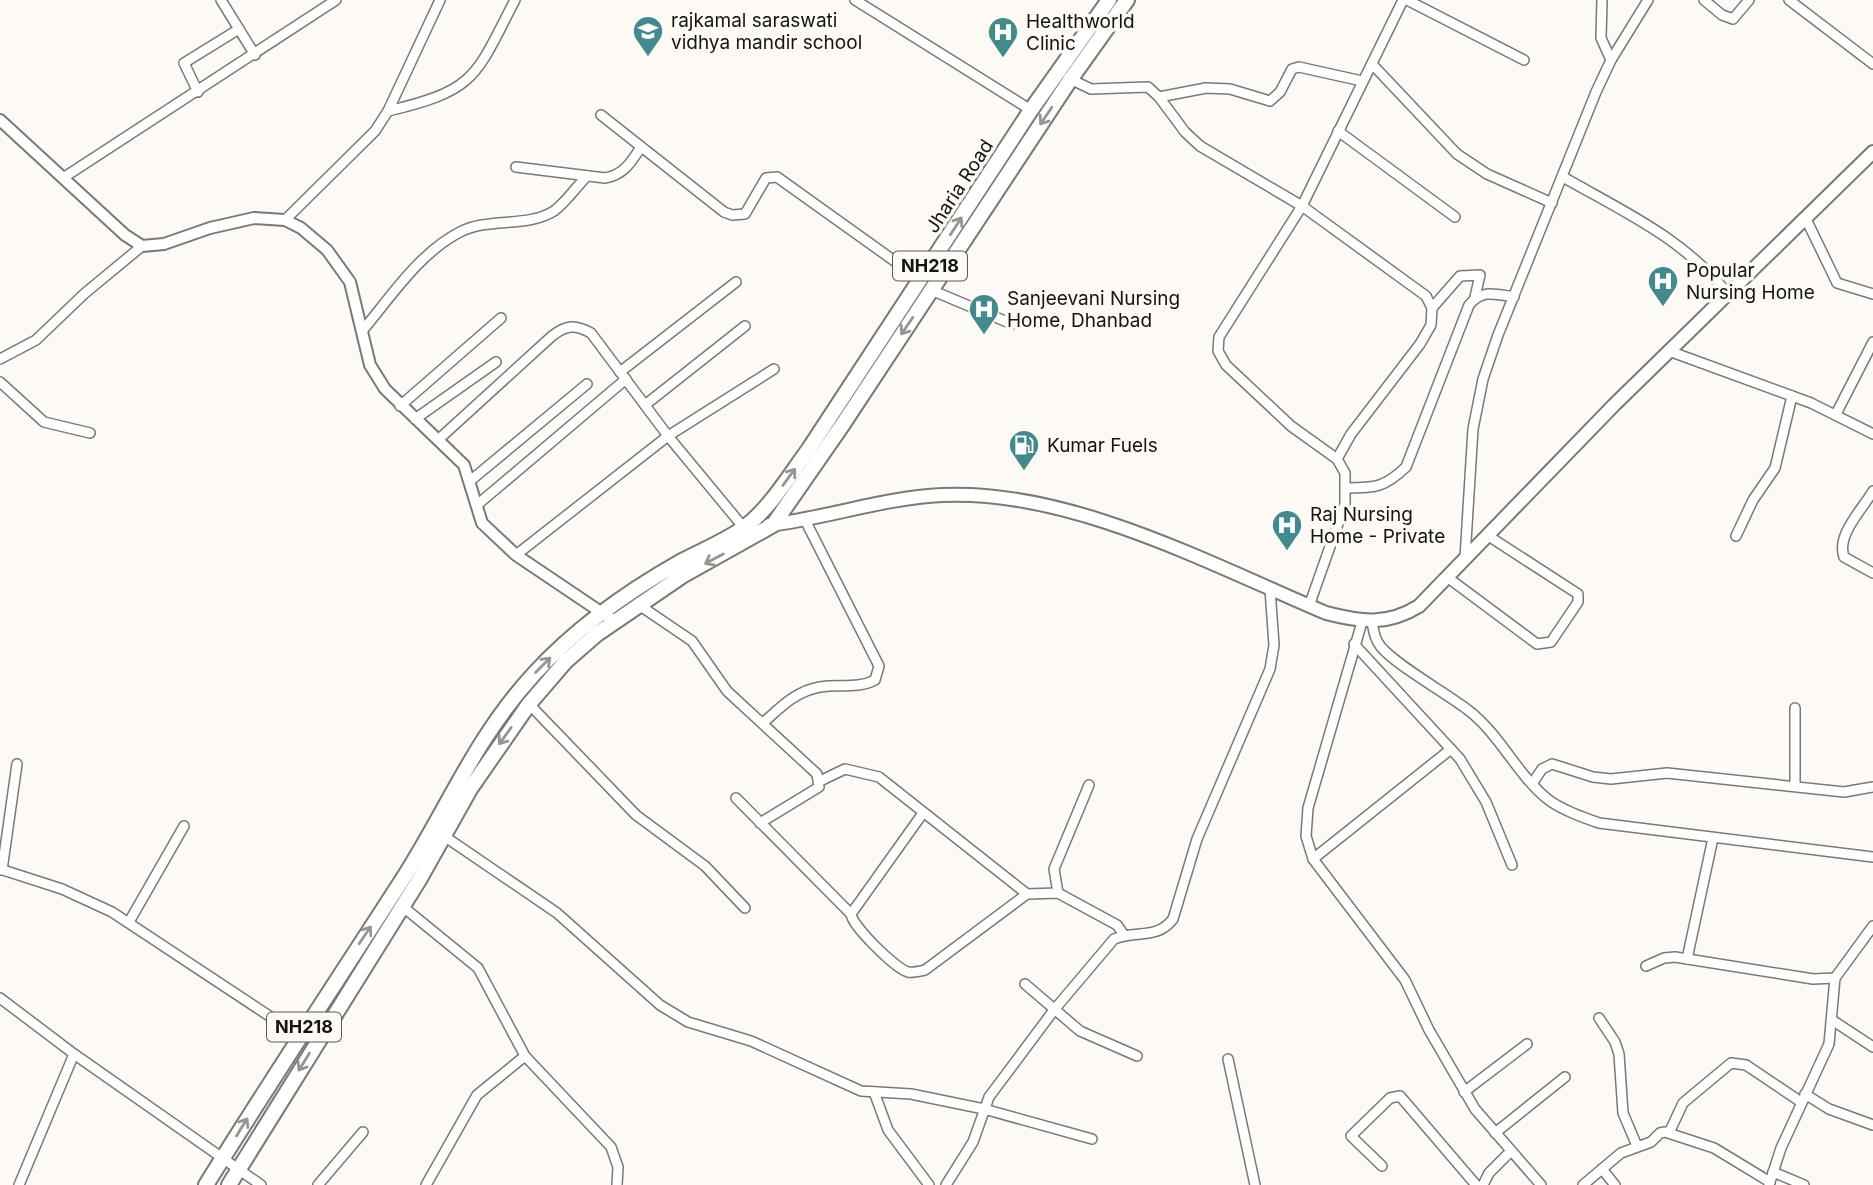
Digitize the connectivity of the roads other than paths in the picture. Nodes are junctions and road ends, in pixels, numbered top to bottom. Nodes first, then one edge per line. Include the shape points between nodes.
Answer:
1 (221, 0) edge
2 (336, 0) edge
3 (440, 0) edge
4 (515, 0) edge
5 (855, 0) edge
6 (1109, 0) edge
7 (1127, 0) edge
8 (1405, 0) edge
9 (1602, 0) edge
10 (1648, 0) edge
11 (1704, 0) edge
12 (1749, 0) edge
13 (1789, 0) edge
14 (239, 29) junction
15 (255, 55) junction
16 (1524, 60) dead end
17 (1611, 60) junction
18 (1373, 64) junction
19 (1873, 64) edge
20 (1065, 75) junction
21 (1362, 81) junction
22 (198, 92) junction
23 (1160, 97) junction
24 (1031, 110) junction
25 (388, 111) junction
26 (601, 115) dead end
27 (0, 120) edge
28 (1338, 131) junction
29 (641, 147) junction
30 (1873, 152) edge
31 (516, 167) dead end
32 (587, 176) junction
33 (1563, 177) junction
34 (64, 178) junction
35 (1552, 203) junction
36 (1302, 206) junction
37 (1455, 217) dead end
38 (1806, 219) junction
39 (285, 220) junction
40 (142, 246) junction
41 (736, 282) dead end
42 (926, 285) junction
43 (1728, 294) junction
44 (1873, 294) edge
45 (1475, 297) junction
46 (1514, 297) junction
47 (1432, 308) junction
48 (501, 318) dead end
49 (1012, 324) dead end
50 (745, 326) dead end
51 (362, 331) junction
52 (1873, 342) edge
53 (1669, 351) junction
54 (2, 356) edge
55 (496, 362) dead end
56 (774, 369) dead end
57 (623, 375) junction
58 (0, 382) edge
59 (587, 384) dead end
60 (1792, 396) junction
61 (645, 405) junction
62 (400, 406) junction
63 (1836, 414) junction
64 (415, 419) junction
65 (90, 433) dead end
66 (1873, 434) edge
67 (668, 436) junction
68 (439, 439) junction
69 (1337, 459) junction
70 (470, 481) junction
71 (1348, 488) junction
72 (1873, 491) edge
73 (477, 505) junction
74 (804, 518) junction
75 (773, 525) junction
76 (744, 528) junction
77 (1487, 535) junction
78 (1736, 536) dead end
79 (516, 555) junction
80 (1465, 558) junction
81 (1873, 573) edge
82 (1447, 577) junction
83 (1270, 589) junction
84 (639, 605) junction
85 (1309, 606) junction
86 (608, 617) junction
87 (1367, 622) junction
88 (1354, 644) junction
89 (529, 704) junction
90 (1795, 708) dead end
91 (764, 722) junction
92 (1451, 749) junction
93 (17, 764) dead end
94 (820, 781) junction
95 (1532, 784) junction
96 (1795, 784) junction
97 (1089, 785) dead end
98 (1873, 787) edge
99 (736, 799) dead end
100 (923, 813) junction
101 (760, 823) junction
102 (184, 826) dead end
103 (444, 836) junction
104 (1713, 838) junction
105 (429, 848) junction
106 (1873, 858) edge
107 (1313, 859) junction
108 (1512, 865) dead end
109 (1, 869) edge
110 (413, 876) junction
111 (1058, 893) junction
112 (1027, 894) junction
113 (402, 906) junction
114 (745, 908) dead end
115 (850, 914) junction
116 (129, 922) junction
117 (1873, 926) edge
118 (1124, 935) junction
119 (1687, 959) junction
120 (1646, 966) dead end
121 (1835, 978) junction
122 (1025, 984) dead end
123 (0, 998) edge
124 (1055, 1010) junction
125 (1599, 1018) dead end
126 (1832, 1020) junction
127 (298, 1035) junction
128 (1527, 1044) dead end
129 (1873, 1047) edge
130 (74, 1054) junction
131 (525, 1056) junction
132 (1137, 1056) dead end
133 (1228, 1059) dead end
134 (1564, 1077) dead end
135 (874, 1092) junction
136 (1464, 1092) junction
137 (1803, 1098) junction
138 (984, 1109) junction
139 (1873, 1125) edge
140 (363, 1132) dead end
141 (1495, 1133) junction
142 (1670, 1133) junction
143 (1092, 1139) dead end
144 (1637, 1146) junction
145 (1511, 1151) junction
146 (223, 1158) junction
147 (1382, 1166) dead end
148 (239, 1169) junction
149 (1602, 1169) junction
150 (1771, 1180) edge
151 (19, 1185) edge
152 (206, 1185) edge
153 (229, 1185) edge
154 (261, 1185) edge
155 (318, 1185) edge
156 (426, 1185) edge
157 (617, 1185) edge
158 (929, 1185) edge
159 (946, 1185) edge
160 (1255, 1185) edge
161 (1476, 1185) edge
162 (1483, 1185) edge
163 (1541, 1185) edge
164 (1583, 1185) edge
165 (1615, 1185) edge
166 (1804, 1185) edge

1 - 14 street
2 - 15 street
3 - 25 street
4 - 25 street via 481,66 468,81 438,98
5 - 24 street
6 - 20 highway, Jharia Road / NH218
7 - 20 highway, Jharia Road / NH218
8 - 16 street
8 - 18 street
9 - 17 street via 1601,38
10 - 17 street
11 - 12 street via 1722,16 1733,19
13 - 19 street
14 - 15 street
14 - 22 street via 184,63
15 - 22 street
17 - 33 street
18 - 21 street
18 - 35 street via 1457,154 1487,174
20 - 23 street via 1091,89 1148,87
20 - 24 highway, Jharia Road / NH218
20 -> 42 highway, Jharia Road / NH218
21 - 23 street via 1299,67 1292,69 1280,92 1270,100 1206,88
21 - 28 street
22 - 34 street
23 - 36 street via 1200,146
42 -> 24 highway, Jharia Road / NH218
25 - 39 street via 357,152
26 - 29 street
27 - 34 street
28 - 36 street
28 - 37 street
29 - 32 street via 628,167 615,176
29 - 42 street via 732,215 746,214 766,178 782,179
30 - 38 main road
31 - 32 street
32 - 51 street via 552,212 486,224 448,239 422,261
33 - 35 street
33 - 43 street via 1686,250
34 - 40 street via 125,236
35 - 46 street
36 - 47 street via 1426,296
36 - 69 street via 1219,337 1218,351 1226,365 1291,426
38 - 43 main road
38 - 44 street via 1837,284
39 - 40 street via 232,221 164,244
39 - 51 street via 308,234 338,264 350,282
40 - 54 street via 36,340
41 - 57 street
42 - 49 street
42 -> 75 highway, Jharia Road / NH218 via 844,424
76 -> 42 highway, Jharia Road / NH218 via 772,499
43 - 53 main road
45 - 46 street via 1487,292
45 - 47 street via 1479,275 1460,276
45 - 71 street via 1406,467 1389,483
46 - 80 street via 1483,379 1473,429
47 - 69 street via 1430,326 1420,344 1362,418
48 - 62 street
50 - 61 street
51 - 62 street via 370,365
52 - 63 street
53 - 60 street
53 - 77 main road
55 - 64 street
56 - 67 street
57 - 61 street
57 - 68 street via 591,333 569,326 552,336
57 - 73 street
58 - 65 street via 44,422
59 - 70 street
60 - 63 street
60 - 78 street via 1774,468
61 - 67 street
62 - 64 street
63 - 66 street
64 - 68 street
67 - 76 street
67 - 79 street
68 - 70 street via 464,465
69 - 71 street
70 - 73 street
71 - 85 street
72 - 81 street via 1843,536 1841,548 1844,557
73 - 79 street via 482,523
74 - 75 main road
74 - 83 main road via 940,495 1022,499 1116,526
74 - 91 street via 879,666 875,680 866,685 804,692 790,698
75 - 76 main road
75 -> 84 highway, NH218
76 - 86 highway, NH218 via 678,564
77 - 80 main road
77 - 82 street via 1578,594 1578,602 1551,642 1537,644
79 - 86 street
80 - 82 main road
82 - 87 main road via 1405,615
83 - 85 main road
83 - 118 street via 1274,645 1270,669 1196,839 1173,919 1157,933
84 - 86 highway, NH218
84 - 91 street via 692,641 727,691
85 - 87 main road
86 - 89 highway, NH218
105 -> 86 highway, NH218 via 469,760 509,703 560,648
87 - 88 street
87 - 95 street via 1381,646 1473,713
88 - 92 street
88 - 107 street via 1308,808 1306,836
89 -> 103 highway, NH218
89 - 114 street via 636,815 705,866
90 - 96 street
91 - 94 street
92 - 107 street
92 - 108 street via 1476,782
93 - 109 street
94 - 100 street via 845,769 869,773
94 - 101 street via 811,794
95 - 96 street via 1542,769 1552,764 1611,779 1667,773
95 - 104 street via 1550,800 1599,823
96 - 98 street via 1844,792
97 - 111 street via 1054,869
99 - 101 street
100 - 112 street
100 - 115 street
101 - 115 street
102 - 116 street
103 - 105 highway, NH218
103 - 135 street via 557,913 660,1005 688,1023 751,1041 861,1091
104 - 106 street
104 - 119 street
105 - 110 highway, NH218
107 - 136 street via 1405,980
109 - 116 street via 62,889
110 - 113 highway, NH218
127 -> 110 highway, NH218
111 - 112 street
111 - 118 street via 1117,925
112 - 115 street via 925,970 912,972 899,967 858,929
113 - 131 street via 478,968
113 -> 148 highway, NH218
116 - 127 street
117 - 121 street
118 - 124 street via 1114,939
119 - 120 street via 1664,958
119 - 121 street via 1813,979
121 - 126 street
122 - 124 street
123 - 130 street
124 - 132 street via 1080,1031
124 - 138 street
125 - 144 street via 1619,1054 1623,1113
126 - 129 street
126 - 137 street via 1825,1054
146 -> 127 highway, NH218
128 - 136 street
130 - 146 street
130 - 151 street
131 - 156 street via 477,1095
131 - 157 street via 611,1147 618,1167
133 - 160 street
134 - 141 street
135 - 138 street via 911,1094
135 - 158 street via 894,1140
136 - 141 street
137 - 139 street
137 - 142 street via 1746,1065 1731,1063 1693,1092 1677,1113
137 - 150 street
138 - 143 street
138 - 159 street via 972,1142
140 - 155 street
141 - 145 street
142 - 144 street via 1660,1133
142 - 150 street via 1714,1148
144 - 149 street
145 - 162 street
145 - 163 street
146 - 148 street
146 - 152 highway, NH218
147 - 161 street via 1351,1136 1390,1098 1400,1096
148 - 153 highway, NH218
148 - 154 street
149 - 164 street
149 - 165 street
150 - 166 street

